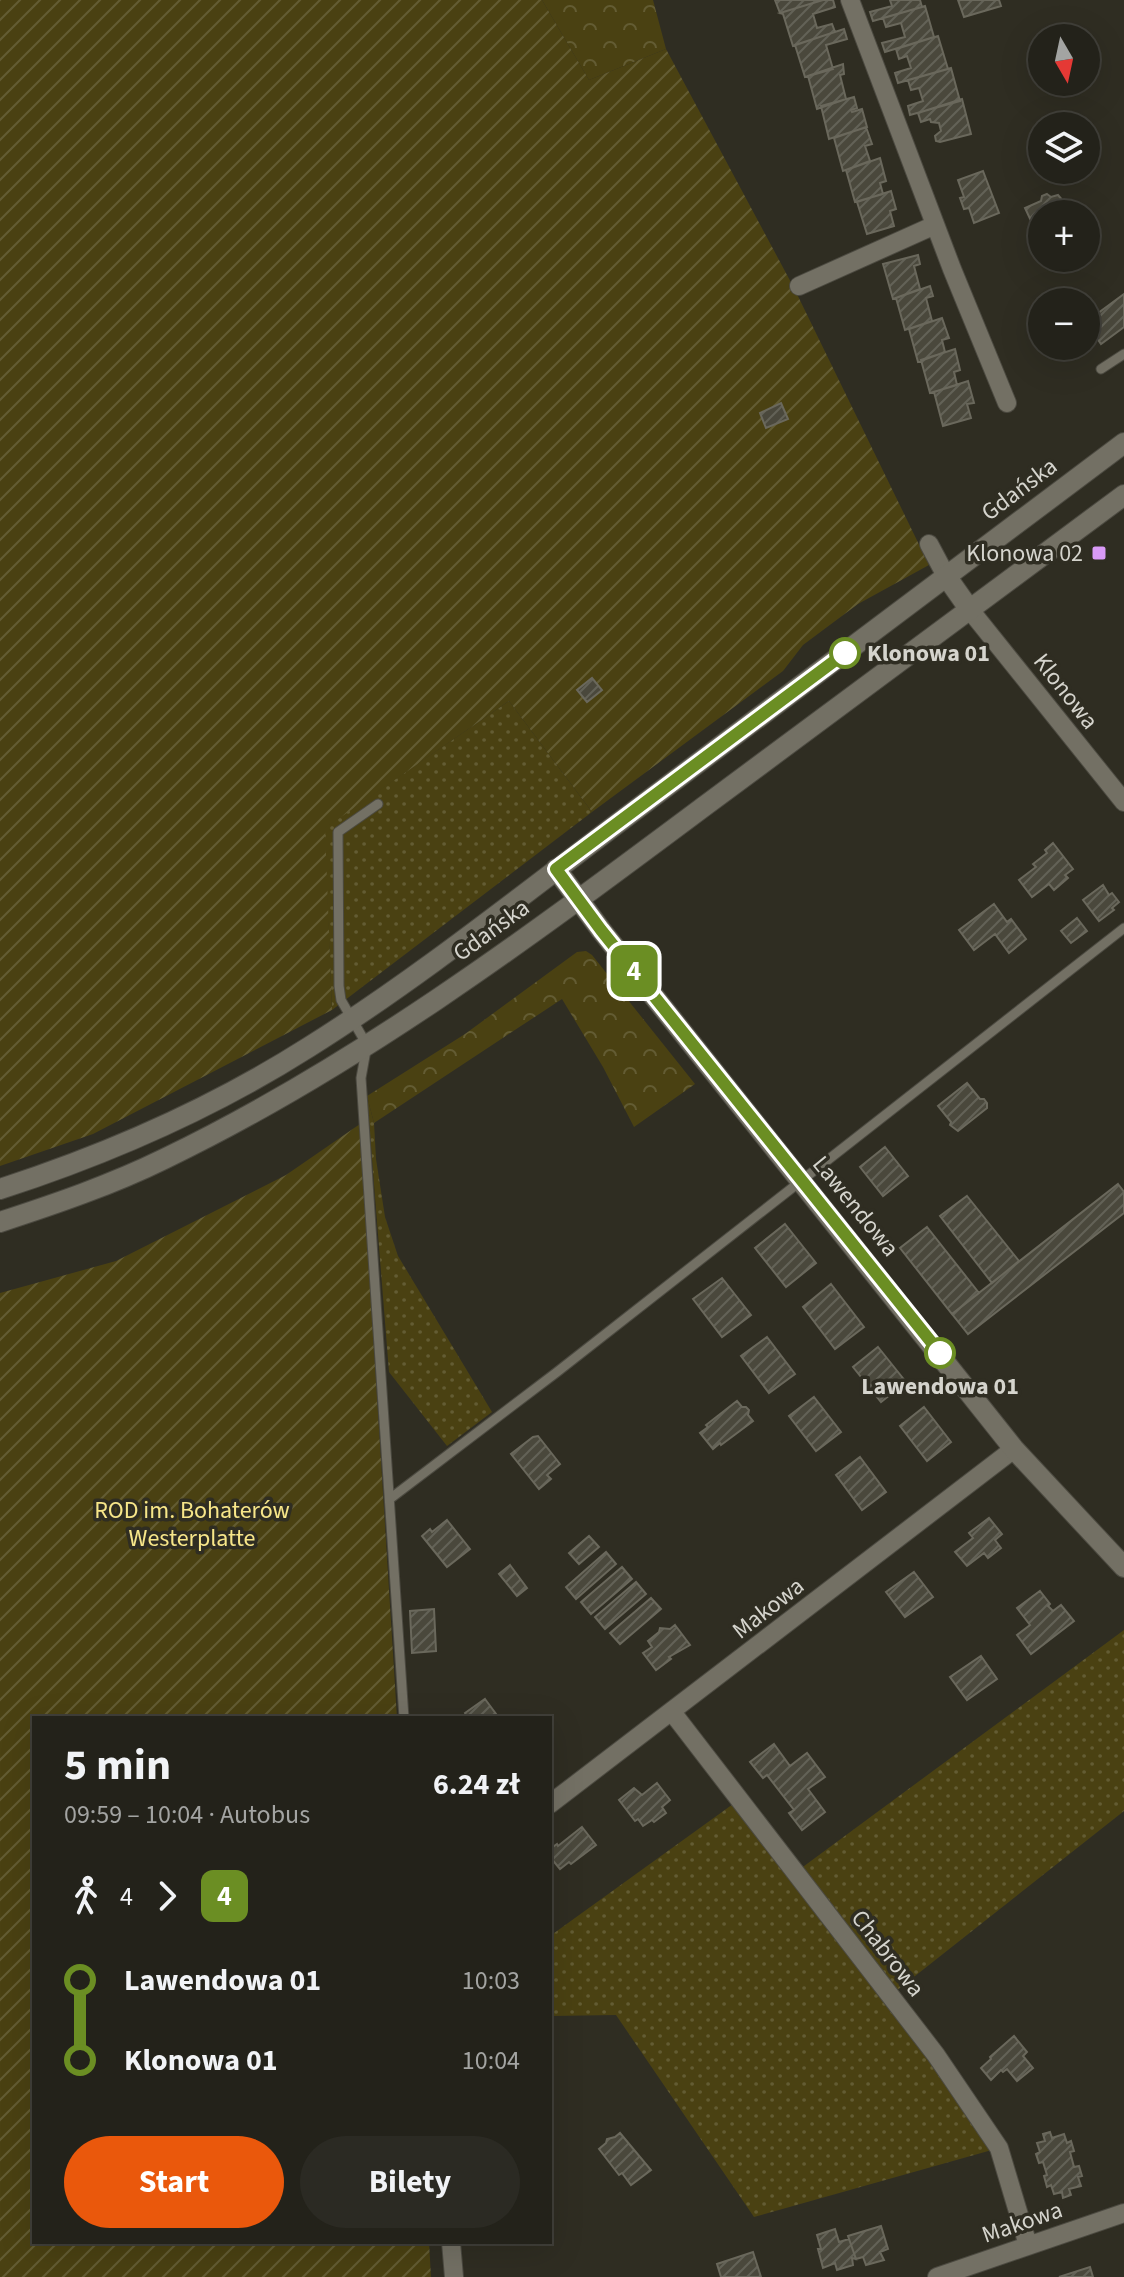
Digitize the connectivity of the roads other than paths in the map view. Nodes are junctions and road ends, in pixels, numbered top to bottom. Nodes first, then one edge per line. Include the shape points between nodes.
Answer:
1 (850, 0) edge
2 (935, 225) junction
3 (799, 286) dead end
4 (1124, 354) edge
5 (1101, 369) dead end
6 (1007, 403) dead end
7 (1124, 443) edge
8 (1124, 495) edge
9 (929, 544) dead end
10 (946, 576) junction
11 (970, 610) junction
12 (1124, 802) edge
13 (378, 804) dead end
14 (556, 869) junction
15 (578, 900) junction
16 (1124, 928) edge
17 (352, 1019) junction
18 (367, 1045) junction
19 (801, 1179) junction
20 (0, 1189) edge
21 (0, 1222) edge
22 (1014, 1449) junction
23 (391, 1498) junction
24 (1124, 1567) edge
25 (672, 1712) junction
26 (404, 1716) edge
27 (552, 1802) edge
28 (1124, 2213) edge
29 (451, 2244) edge
30 (1028, 2245) junction
31 (454, 2277) edge
32 (937, 2277) edge

1 - 2 street
2 - 3 street
2 - 6 street
4 - 5 lane
7 - 10 main road, Gdańska
8 - 11 main road, Gdańska
9 - 10 street
10 - 11 main road
10 - 14 main road, Gdańska
11 - 12 street, Klonowa
11 - 15 main road, Gdańska
13 - 17 lane via 338,832 339,986
14 - 15 main road, Lawendowa
14 - 17 main road, Gdańska
15 - 18 main road, Gdańska
15 - 19 main road, Lawendowa
16 - 19 lane
17 - 18 lane
17 - 20 main road, Gdańska via 147,1134
18 - 21 main road, Gdańska via 162,1160
18 - 23 lane via 361,1078
19 - 22 main road, Lawendowa
19 - 23 lane
22 - 24 main road, Lawendowa
22 - 25 street, Makowa
23 - 26 lane
25 - 27 street, Makowa
25 - 30 street, Chabrowa via 936,2055 999,2148
28 - 30 street, Makowa
29 - 31 street
30 - 32 street, Makowa

